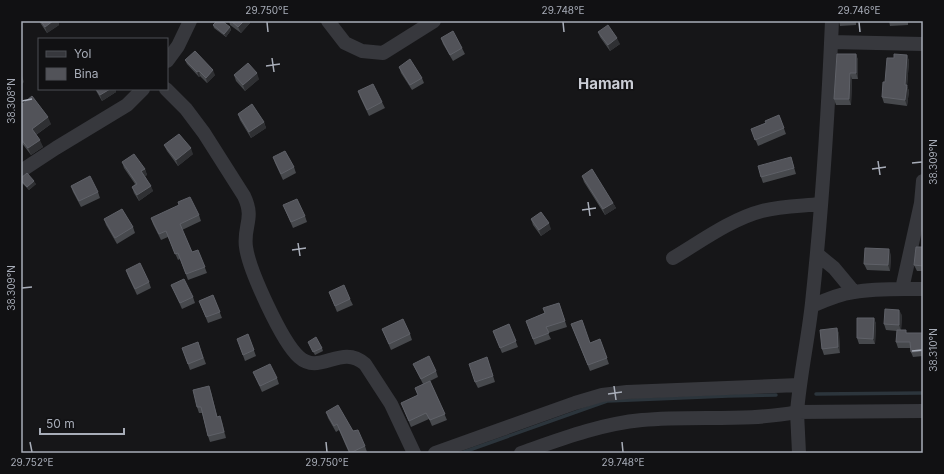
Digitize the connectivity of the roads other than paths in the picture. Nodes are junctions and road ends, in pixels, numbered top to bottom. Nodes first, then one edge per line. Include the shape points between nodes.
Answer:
1 (190, 21) edge
2 (328, 21) edge
3 (434, 21) edge
4 (832, 21) edge
5 (831, 42) junction
6 (923, 44) edge
7 (168, 60) edge
8 (142, 90) edge
9 (167, 90) edge
10 (21, 171) edge
11 (923, 181) edge
12 (922, 203) edge
13 (820, 204) junction
14 (817, 254) junction
15 (672, 258) dead end
16 (902, 289) junction
17 (923, 289) edge
18 (854, 292) junction
19 (812, 306) junction
20 (799, 385) junction
21 (923, 411) edge
22 (797, 412) junction
23 (414, 453) edge
24 (435, 453) edge
25 (521, 453) edge
26 (799, 453) edge

1 - 7 street
2 - 3 street via 345,43 362,51 383,53
4 - 5 street
5 - 6 street
5 - 13 street
8 - 10 street via 127,105
9 - 23 street via 186,109 204,133 244,196 249,218 247,254 265,300 295,353 304,360 314,363 346,356 365,364 391,404
11 - 12 street
12 - 16 street
13 - 14 street
13 - 15 street via 776,208 748,215
14 - 18 street via 844,278
14 - 19 street
16 - 17 street
16 - 18 street
18 - 19 street
19 - 20 street
20 - 22 street
20 - 24 street via 602,395
21 - 22 street
22 - 25 street via 758,418 658,419 625,422 572,435
22 - 26 street

